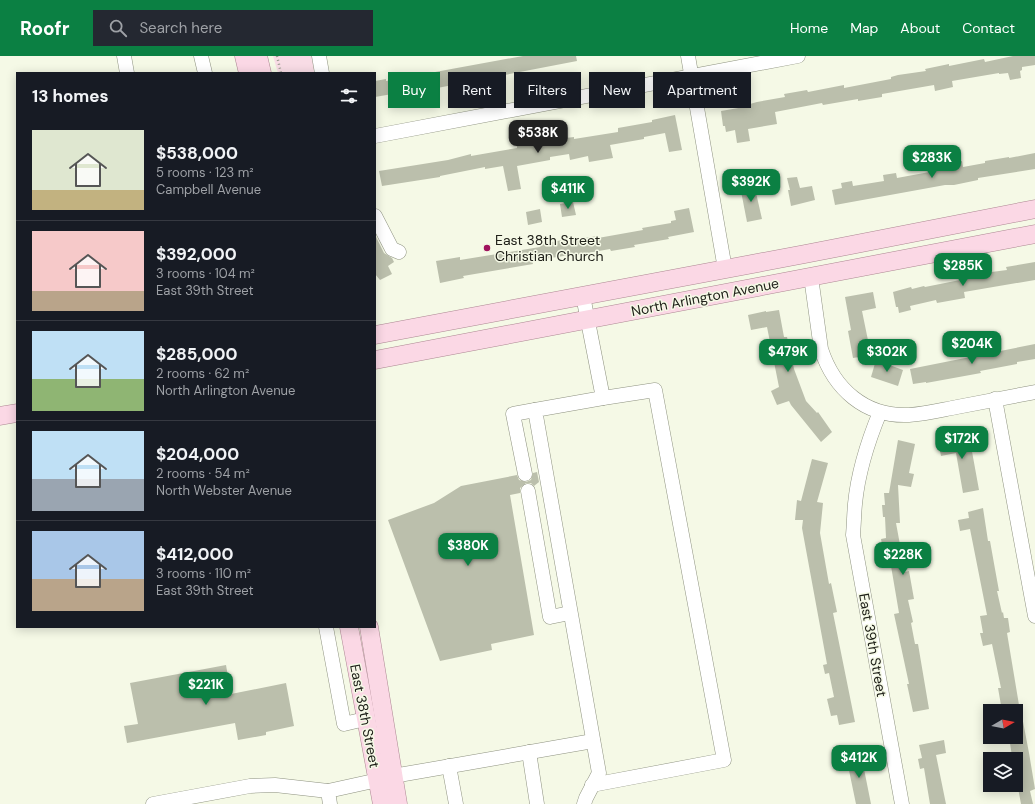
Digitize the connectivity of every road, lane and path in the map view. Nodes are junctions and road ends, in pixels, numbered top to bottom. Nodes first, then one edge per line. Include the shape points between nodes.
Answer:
1 (124, 56) edge
2 (201, 56) edge
3 (244, 56) edge
4 (258, 56) edge
5 (277, 56) edge
6 (319, 56) edge
7 (688, 56) edge
8 (798, 56) edge
9 (127, 72) edge
10 (204, 72) edge
11 (248, 72) edge
12 (262, 72) edge
13 (281, 72) edge
14 (322, 72) edge
15 (690, 72) edge
16 (712, 72) edge
17 (653, 83) edge
18 (697, 108) edge
19 (376, 136) edge
20 (1035, 210) edge
21 (376, 218) edge
22 (1035, 234) edge
23 (399, 252) dead end
24 (725, 269) junction
25 (810, 277) junction
26 (583, 296) junction
27 (587, 320) junction
28 (376, 335) edge
29 (376, 360) edge
30 (1035, 392) edge
31 (603, 398) junction
32 (995, 399) junction
33 (535, 410) junction
34 (880, 412) junction
35 (16, 413) edge
36 (0, 416) edge
37 (524, 474) dead end
38 (528, 491) dead end
39 (570, 613) junction
40 (1035, 616) edge
41 (326, 628) edge
42 (349, 628) edge
43 (369, 628) edge
44 (355, 659) junction
45 (333, 663) junction
46 (366, 719) junction
47 (593, 740) junction
48 (529, 752) junction
49 (449, 766) junction
50 (385, 778) junction
51 (592, 785) junction
52 (329, 797) edge
53 (153, 804) edge
54 (382, 804) edge
55 (398, 804) edge
56 (456, 804) edge
57 (537, 804) edge
58 (584, 804) edge
59 (902, 804) edge

1 - 9 street
2 - 10 street
3 - 11 main road
4 - 12 main road
5 - 13 path
6 - 14 street
7 - 15 street
8 - 16 street
17 - 19 street
18 - 24 street
20 - 24 main road, North Arlington Avenue
21 - 23 street via 392,249
22 - 25 main road, North Arlington Avenue
24 - 26 main road, North Arlington Avenue
25 - 27 main road, North Arlington Avenue
25 - 34 street via 821,349 833,377 845,391 864,405
26 - 27 street
26 - 28 main road, North Arlington Avenue
27 - 29 main road, North Arlington Avenue
27 - 31 street
30 - 32 street
31 - 33 street
31 - 51 street via 655,390 724,760
32 - 34 street via 917,414
32 - 40 street
33 - 37 street via 513,414
33 - 39 street
34 - 59 street, East 39th Street via 859,475 854,504 853,535
35 - 36 main road
38 - 39 street via 550,617
39 - 47 street
41 - 45 street
42 - 44 main road, East 38th Street
43 - 50 main road, East 38th Street
44 - 45 street
44 - 46 main road, East 38th Street
45 - 46 street via 344,724
46 - 50 main road, East 38th Street
47 - 48 street
47 - 51 street via 598,774
48 - 49 street
48 - 57 street
49 - 50 street
49 - 56 street
50 - 52 street
50 - 54 main road, East 38th Street
50 - 55 main road, East 38th Street
51 - 58 street
52 - 53 street via 263,784

